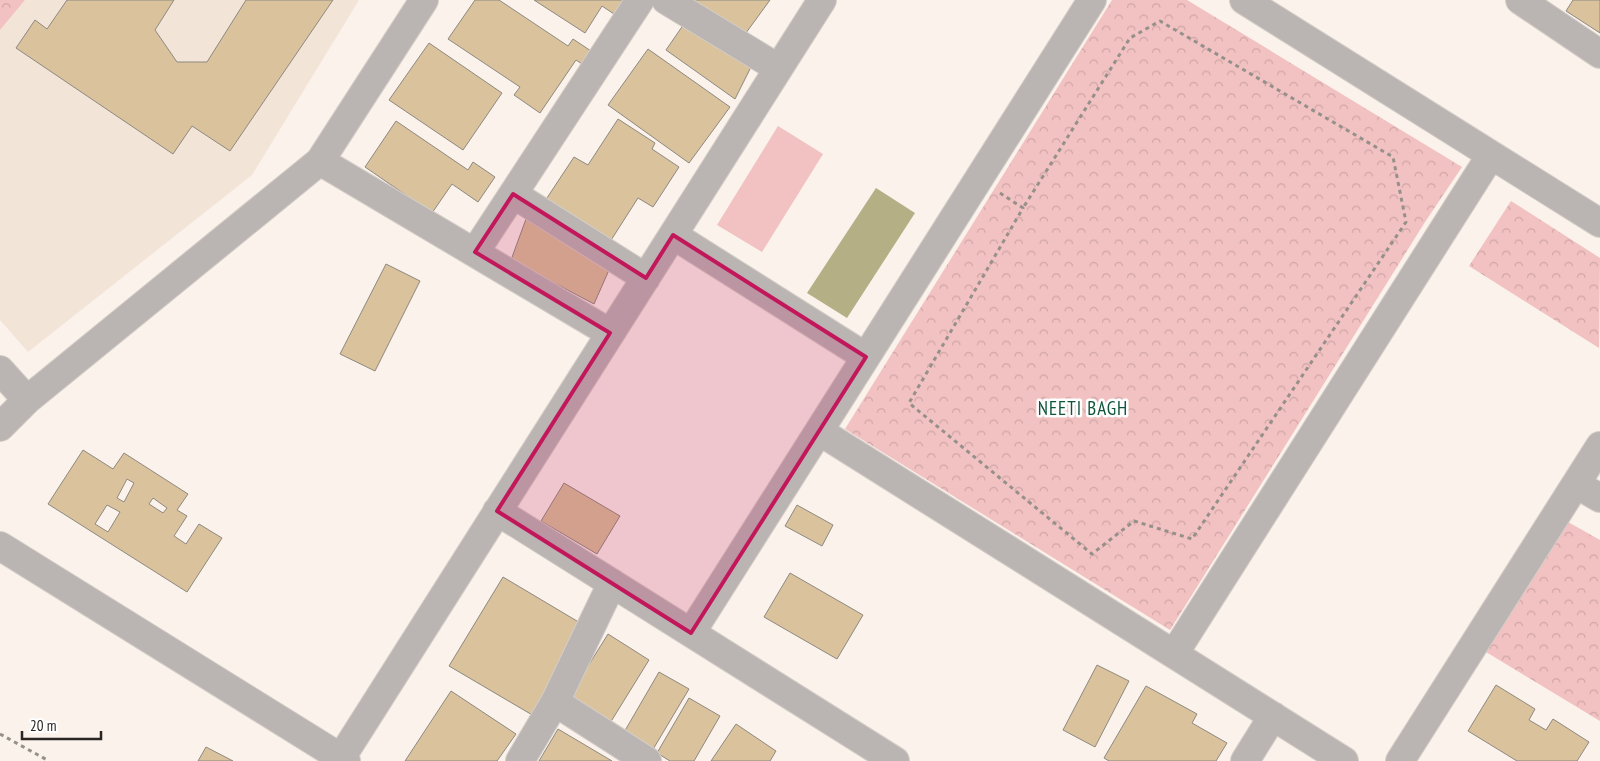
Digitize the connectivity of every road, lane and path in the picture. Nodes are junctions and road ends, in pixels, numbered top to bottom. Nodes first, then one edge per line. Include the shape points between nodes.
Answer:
1 (424, 0) edge
2 (640, 0) edge
3 (666, 0) edge
4 (822, 0) edge
5 (1092, 0) edge
6 (1244, 0) edge
7 (1520, 0) edge
8 (1600, 54) edge
9 (778, 68) junction
10 (1491, 155) junction
11 (320, 161) junction
12 (978, 180) junction
13 (513, 194) junction
14 (1023, 208) junction
15 (1600, 224) edge
16 (672, 235) junction
17 (475, 252) junction
18 (646, 278) junction
19 (610, 333) junction
20 (866, 357) junction
21 (0, 370) edge
22 (27, 400) junction
23 (0, 427) edge
24 (819, 431) junction
25 (1600, 446) edge
26 (1576, 484) junction
27 (1600, 498) edge
28 (498, 511) junction
29 (0, 546) edge
30 (612, 583) junction
31 (691, 633) junction
32 (1174, 654) junction
33 (555, 702) junction
34 (1273, 716) junction
35 (0, 734) edge
36 (344, 759) edge
37 (49, 761) edge
38 (520, 761) edge
39 (647, 761) edge
40 (895, 761) edge
41 (1245, 761) edge
42 (1344, 761) edge
43 (1400, 761) edge

1 - 11 street
2 - 13 street
3 - 9 street
4 - 9 street
5 - 12 street
6 - 10 street
7 - 8 street
9 - 16 street
10 - 15 street
10 - 32 street
11 - 17 street
11 - 22 street
12 - 14 path
12 - 20 street
13 - 17 street
13 - 18 street
14 - 14 path via 909,403 1092,554 1134,521 1192,540 1406,222 1393,157 1160,22 1130,38
16 - 18 street
16 - 20 street
17 - 19 street
18 - 19 street
19 - 28 street
20 - 24 street
21 - 22 street
22 - 23 street
24 - 31 street
24 - 32 street
25 - 26 street
26 - 27 street
26 - 43 street
28 - 30 street
28 - 36 street
29 - 36 street
30 - 31 street
30 - 33 street
31 - 40 street
32 - 34 street
33 - 38 street
33 - 39 street
34 - 41 street
34 - 42 street
35 - 37 path

